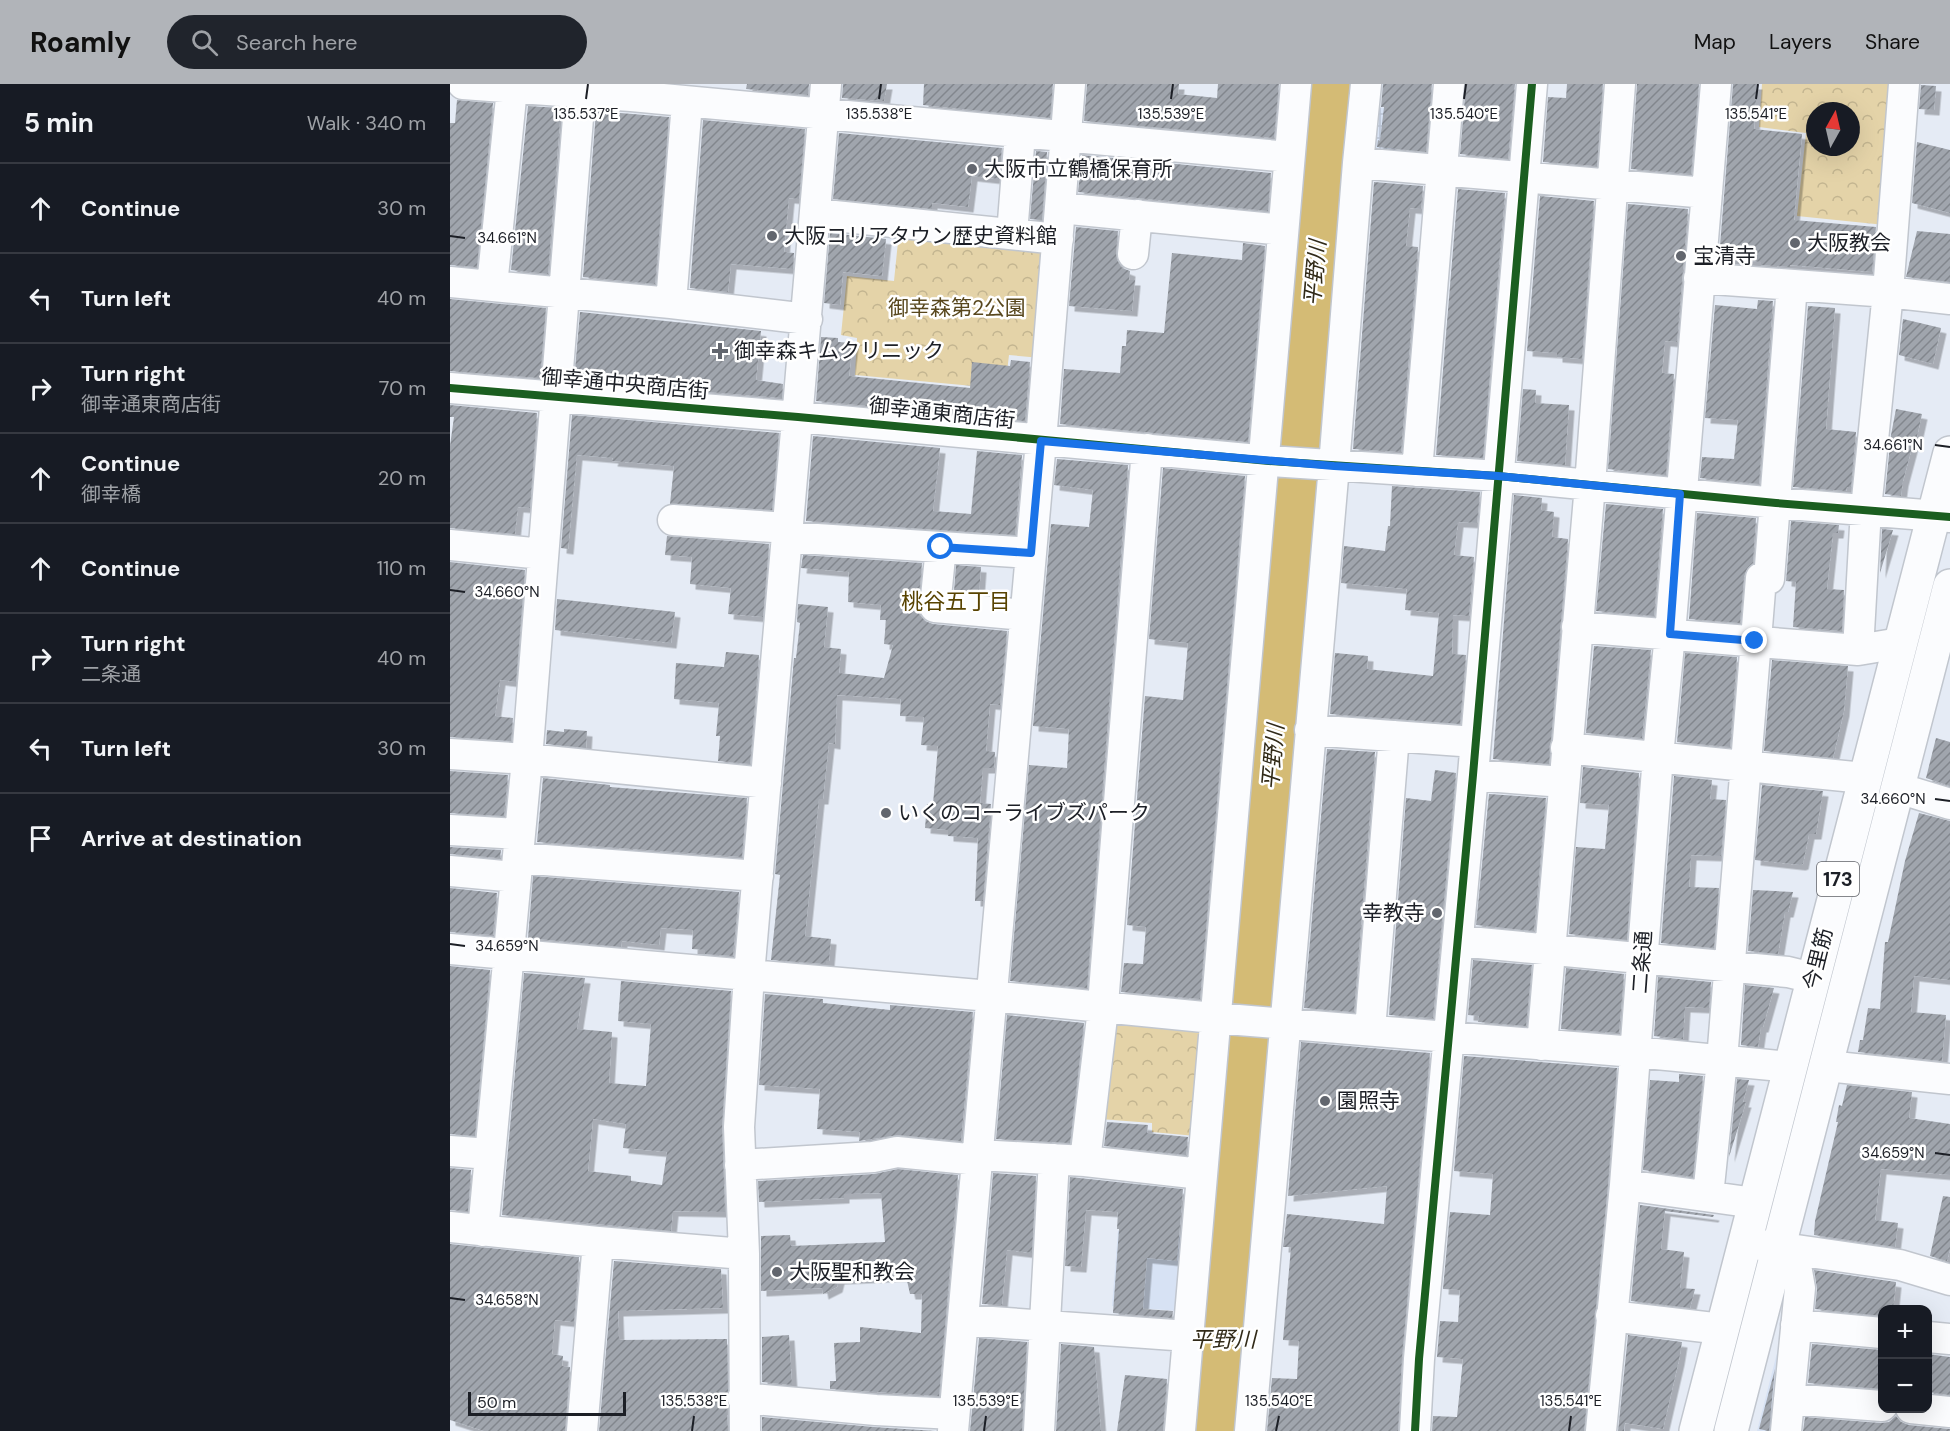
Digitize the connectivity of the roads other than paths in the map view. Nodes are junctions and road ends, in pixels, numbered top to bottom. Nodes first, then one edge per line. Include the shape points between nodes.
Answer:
1 (463, 84) edge
2 (826, 84) edge
3 (1070, 84) edge
4 (1296, 84) edge
5 (1366, 84) edge
6 (1449, 84) edge
7 (1532, 84) edge
8 (1620, 84) edge
9 (1716, 84) edge
10 (1904, 84) edge
11 (512, 88) junction
12 (631, 90) edge
13 (580, 93) junction
14 (687, 102) junction
15 (824, 115) junction
16 (1020, 133) junction
17 (1065, 137) junction
18 (1289, 157) junction
19 (1358, 163) junction
20 (1442, 170) junction
21 (1524, 177) junction
22 (1614, 185) junction
23 (1707, 193) junction
24 (1060, 208) junction
25 (814, 214) junction
26 (1137, 215) junction
27 (1283, 230) junction
28 (1012, 234) junction
29 (1058, 239) junction
30 (1133, 255) dead end
31 (1699, 278) junction
32 (450, 282) edge
33 (1792, 285) junction
34 (492, 286) junction
35 (1888, 292) junction
36 (565, 293) junction
37 (1950, 299) edge
38 (671, 303) junction
39 (807, 319) junction
40 (451, 394) edge
41 (556, 396) junction
42 (798, 417) junction
43 (1041, 441) junction
44 (1147, 449) junction
45 (1950, 453) edge
46 (1266, 461) junction
47 (1331, 466) junction
48 (1417, 471) junction
49 (1498, 476) junction
50 (1590, 485) junction
51 (1680, 494) junction
52 (1776, 503) junction
53 (1866, 509) junction
54 (1942, 517) edge
55 (673, 520) dead end
56 (786, 532) junction
57 (450, 545) edge
58 (941, 547) junction
59 (1031, 553) junction
60 (543, 554) junction
61 (1950, 586) edge
62 (1025, 615) junction
63 (1577, 627) junction
64 (1670, 634) junction
65 (1755, 641) junction
66 (1900, 643) junction
67 (1858, 650) junction
68 (1310, 730) junction
69 (1394, 736) junction
70 (1475, 742) junction
71 (1566, 748) junction
72 (450, 754) edge
73 (1658, 756) junction
74 (527, 759) junction
75 (1745, 766) junction
76 (1473, 775) junction
77 (1864, 778) junction
78 (1563, 782) junction
79 (766, 783) junction
80 (1898, 788) junction
81 (1950, 804) edge
82 (450, 830) edge
83 (518, 857) junction
84 (450, 871) edge
85 (758, 876) junction
86 (1458, 941) junction
87 (450, 949) edge
88 (1550, 949) junction
89 (509, 955) junction
90 (1642, 958) junction
91 (1729, 967) junction
92 (749, 975) junction
93 (1813, 978) junction
94 (990, 996) junction
95 (1103, 1006) junction
96 (1218, 1018) junction
97 (1283, 1023) junction
98 (1370, 1030) junction
99 (1449, 1036) junction
100 (1542, 1045) junction
101 (1635, 1052) junction
102 (1722, 1060) junction
103 (1777, 1066) junction
104 (1827, 1066) junction
105 (1950, 1079) edge
106 (450, 1151) edge
107 (489, 1154) junction
108 (978, 1157) junction
109 (1054, 1159) junction
110 (1085, 1161) junction
111 (740, 1165) junction
112 (1202, 1174) junction
113 (1624, 1185) junction
114 (1708, 1196) junction
115 (1755, 1203) junction
116 (450, 1227) edge
117 (483, 1231) junction
118 (598, 1242) junction
119 (1745, 1242) junction
120 (1778, 1248) junction
121 (744, 1254) junction
122 (1950, 1280) edge
123 (1611, 1316) junction
124 (963, 1320) junction
125 (1046, 1325) junction
126 (1796, 1325) junction
127 (1722, 1329) junction
128 (1878, 1333) edge
129 (1188, 1336) junction
130 (1932, 1337) edge
131 (1950, 1339) edge
132 (743, 1398) junction
133 (1789, 1399) junction
134 (1878, 1406) edge
135 (1932, 1410) edge
136 (1950, 1412) edge
137 (874, 1420) edge
138 (953, 1423) edge
139 (582, 1431) edge
140 (745, 1431) edge
141 (1039, 1431) edge
142 (1180, 1431) edge
143 (1250, 1431) edge
144 (1415, 1431) edge
145 (1601, 1431) edge
146 (1696, 1431) edge
147 (1731, 1431) edge
148 (1786, 1431) edge

1 - 11 street
2 - 15 street
3 - 17 street
4 - 18 street
5 - 19 street
6 - 20 street
7 - 21 street
8 - 22 street
9 - 23 street, 二条通
10 - 35 street
11 - 13 street
11 - 34 street
12 - 13 street
12 - 14 street
13 - 36 street
14 - 15 street
14 - 38 street
15 - 16 street
15 - 25 street
16 - 17 street
16 - 28 street
17 - 18 street
17 - 24 street
18 - 27 street
19 - 20 street
19 - 47 street
20 - 21 street
20 - 48 street
21 - 22 street
21 - 49 street
22 - 23 street
22 - 50 street
23 - 31 street, 二条通
24 - 26 street
24 - 29 street
25 - 28 street
25 - 39 street
26 - 27 street
26 - 30 street
27 - 46 street
28 - 29 street
29 - 43 street
31 - 33 street
31 - 51 street, 二条通
32 - 34 street
33 - 35 street
33 - 52 street
34 - 36 street
35 - 37 street
35 - 53 street
36 - 38 street
36 - 41 street
38 - 39 street
39 - 42 street
40 - 41 street, 御幸通中央商店街
41 - 42 street, 御幸通中央商店街
41 - 60 street
42 - 43 street, 御幸通東商店街
42 - 56 street
43 - 44 street, 御幸通東商店街
43 - 59 street
44 - 46 street, 御幸通東商店街
44 - 95 street
45 - 54 main road, 今里筋 / 173
46 - 47 street, 御幸通東商店街
46 - 96 street
47 - 48 street, 御幸通東商店街
47 - 68 street
48 - 49 street, 御幸通東商店街
49 - 50 street, 御幸通東商店街
49 - 70 street
50 - 51 street, 御幸通東商店街
50 - 63 street
51 - 52 street, 御幸通東商店街
51 - 64 street, 二条通
52 - 53 street, 御幸通東商店街
52 - 65 street via 1770,579 1761,578
53 - 54 street, 御幸通東商店街
53 - 67 street
54 - 66 main road, 今里筋 / 173
55 - 56 street
56 - 58 street
56 - 79 street
57 - 60 street
58 - 59 street
58 - 62 street via 935,607
59 - 62 street
60 - 74 street
61 - 80 main road, 今里筋 / 173
62 - 94 street
63 - 64 street
63 - 71 street
64 - 65 street
64 - 73 street, 二条通
65 - 67 street
65 - 75 street
66 - 67 street
66 - 77 main road, 今里筋 / 173
68 - 69 street
68 - 97 street
69 - 70 street
69 - 98 street
70 - 76 street
71 - 73 street
71 - 78 street
72 - 74 street
73 - 75 street
73 - 90 street, 二条通
74 - 79 street
74 - 83 street
75 - 77 street
75 - 91 street
76 - 78 street
76 - 86 street
77 - 93 main road, 今里筋 / 173
78 - 88 street
79 - 85 street
80 - 81 street
80 - 104 main road, 今里筋 / 173
82 - 83 street
83 - 84 street
83 - 85 street
83 - 89 street
85 - 92 street
86 - 88 street
86 - 99 street
87 - 89 street
88 - 90 street
88 - 100 street
89 - 92 street
89 - 107 street
90 - 91 street
90 - 101 street, 二条通
91 - 93 street
91 - 102 street
92 - 94 street
92 - 111 street
93 - 103 main road, 今里筋 / 173
94 - 95 street
94 - 108 street
95 - 96 street
95 - 110 street
96 - 97 street
96 - 112 street
97 - 98 street
97 - 143 street
98 - 99 street
99 - 100 street
99 - 144 street
100 - 101 street
101 - 102 street
101 - 113 street, 二条通
102 - 103 street
102 - 114 street
103 - 115 main road, 今里筋 / 173
104 - 105 street
104 - 120 main road, 今里筋 / 173
106 - 107 street
107 - 117 street
108 - 109 street
108 - 111 street via 897,1152 873,1157
108 - 124 street
109 - 110 street
109 - 125 street
110 - 112 street
111 - 121 street
112 - 129 street
113 - 114 street
113 - 123 street, 二条通
114 - 115 street
115 - 119 main road, 今里筋 / 173
116 - 117 street
117 - 118 street
118 - 121 street
118 - 139 street
119 - 120 street
119 - 127 main road, 今里筋 / 173
120 - 122 street via 1900,1265
120 - 126 street via 1797,1271 1800,1288
120 - 147 main road, 今里筋 / 173
121 - 132 street
123 - 127 street
123 - 145 street, 二条通
124 - 125 street
124 - 138 street
125 - 129 street
125 - 141 street
126 - 128 street
126 - 133 street
127 - 146 main road, 今里筋 / 173
129 - 142 street
130 - 131 street
132 - 137 street
132 - 140 street
133 - 134 street
133 - 148 street
135 - 136 street
137 - 138 street

